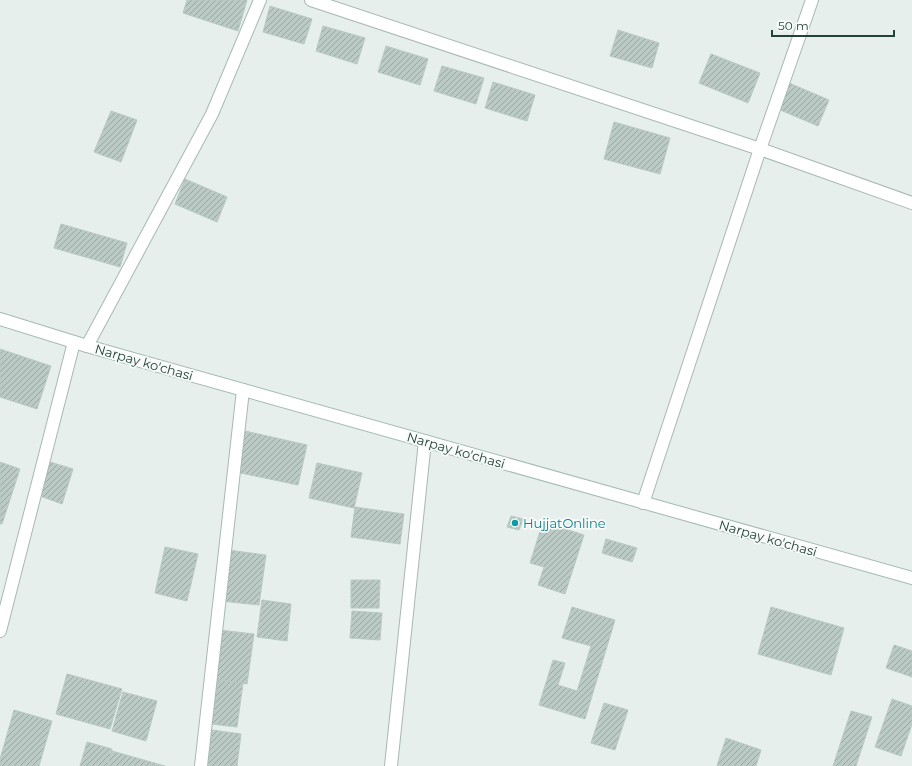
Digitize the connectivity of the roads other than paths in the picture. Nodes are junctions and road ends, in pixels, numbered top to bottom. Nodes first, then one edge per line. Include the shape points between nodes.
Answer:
1 (260, 0) edge
2 (311, 0) edge
3 (812, 0) edge
4 (760, 149) junction
5 (912, 203) edge
6 (0, 319) edge
7 (74, 342) junction
8 (87, 346) junction
9 (243, 390) junction
10 (425, 441) junction
11 (643, 503) junction
12 (912, 578) edge
13 (0, 631) edge
14 (201, 766) edge
15 (391, 766) edge

1 - 8 street via 212,114
2 - 4 street
3 - 4 street
4 - 5 street
4 - 11 street
6 - 7 street, Narpay ko'chasi
7 - 8 street, Narpay ko'chasi
7 - 13 street
8 - 9 street, Narpay ko'chasi
9 - 10 street, Narpay ko'chasi
9 - 14 street
10 - 11 street, Narpay ko'chasi
10 - 15 street
11 - 12 street, Narpay ko'chasi

